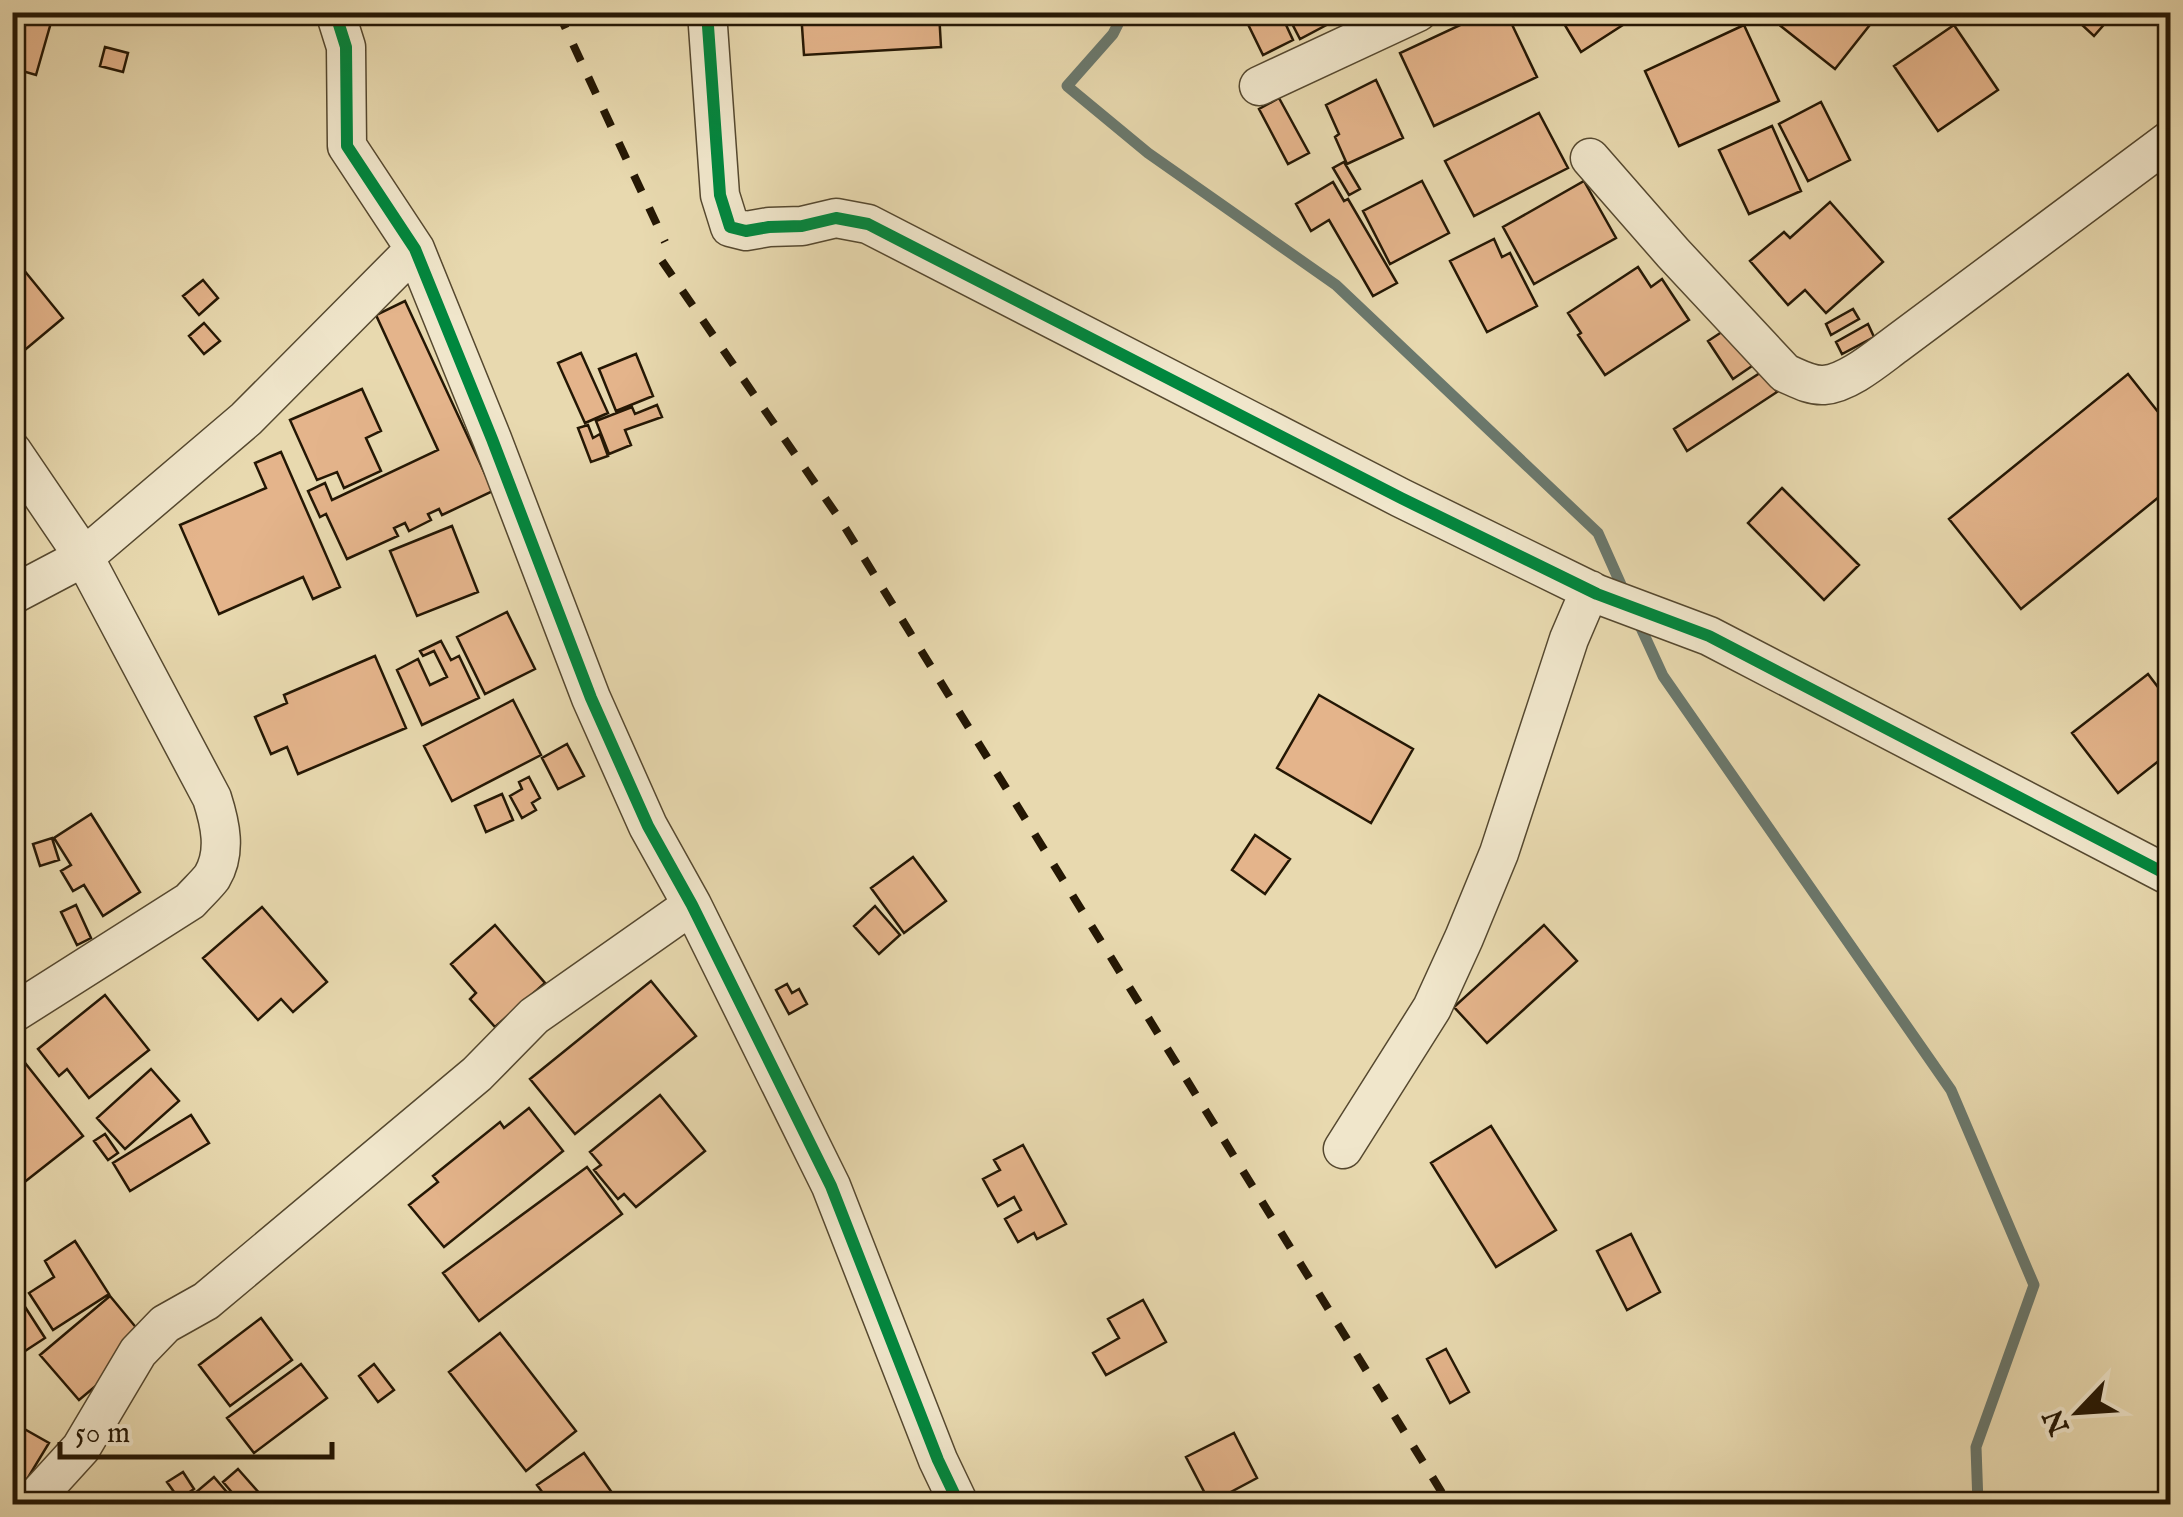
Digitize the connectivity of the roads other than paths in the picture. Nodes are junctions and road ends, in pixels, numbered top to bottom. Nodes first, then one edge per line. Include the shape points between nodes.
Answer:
1 (335, 12) edge
2 (707, 12) edge
3 (1418, 12) edge
4 (1259, 86) dead end
5 (2170, 140) edge
6 (1590, 158) dead end
7 (415, 249) junction
8 (12, 451) edge
9 (84, 557) junction
10 (1594, 592) junction
11 (12, 596) edge
12 (2170, 876) edge
13 (692, 905) junction
14 (12, 1014) edge
15 (1343, 1149) dead end
16 (30, 1504) edge
17 (959, 1504) edge

1 - 7 street via 346,48 346,146
2 - 10 street via 720,194 730,227 746,232 836,218 868,224
3 - 4 street
5 - 6 street via 1859,370 1824,385 1785,373
7 - 9 street via 246,420
7 - 13 street via 591,698
8 - 9 street
9 - 11 street
9 - 14 street via 212,798 220,852 213,875 190,901
10 - 12 street via 1709,636
10 - 15 street via 1569,639 1464,938 1432,1008
13 - 16 street via 534,1016 477,1074 236,1276 165,1324 138,1352 81,1448
13 - 17 street via 831,1186

